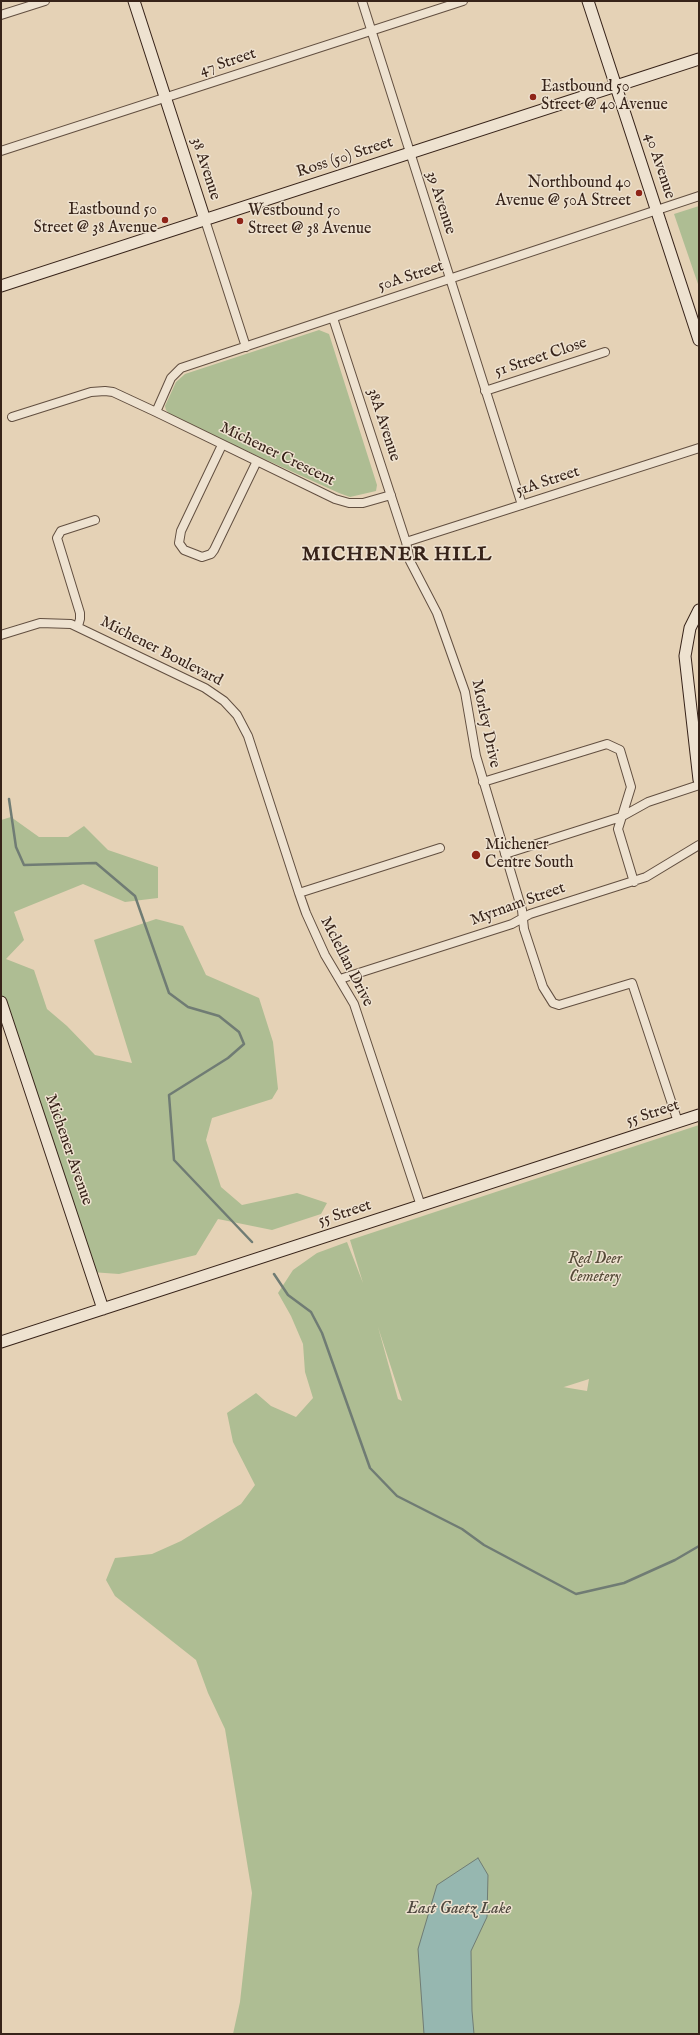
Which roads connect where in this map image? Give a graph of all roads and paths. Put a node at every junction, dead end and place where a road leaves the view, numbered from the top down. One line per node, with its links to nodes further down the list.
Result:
1 (45, 1): 6 (street)
2 (134, 1): 10 (street, 38 Avenue)
3 (362, 1): 7 (street, 39 Avenue)
4 (463, 1): 7 (street, 47 Street)
5 (588, 1): 9 (street, 40 Avenue)
6 (1, 15)
7 (372, 30): 10 (street, 47 Street); 12 (street, 39 Avenue)
8 (699, 58): 9 (street, Ross (50) Street)
9 (616, 85): 12 (street, Ross (50) Street); 14 (street, 40 Avenue)
10 (165, 98): 11 (street, 47 Street); 15 (street, 38 Avenue)
11 (1, 151)
12 (411, 153): 15 (street, Ross (50) Street); 16 (street, 39 Avenue)
13 (699, 196): 14 (street, 50A Street)
14 (657, 211): 16 (street, 50A Street); 19 (street, 40 Avenue)
15 (205, 220): 17 (street, Ross (50) Street); 20 (street, 38 Avenue)
16 (450, 279): 18 (street, 50A Street); 22 (street, 39 Avenue)
17 (1, 286)
18 (333, 318): 20 (street, 50A Street); 28 (street, 38A Avenue)
19 (698, 336)
20 (246, 347): 23 (street, 50A Street)
21 (605, 352): 22 (street, 51 Street Close)
22 (485, 391): 29 (street, 39 Avenue)
23 (156, 412): 24 (street, Michener Crescent); 25 (street, Michener Crescent)
24 (12, 417)
25 (222, 445): 27 (street, Michener Crescent); 27 (street)
26 (699, 448): 29 (street, 51A Street)
27 (258, 461): 28 (street, Michener Crescent)
28 (391, 494): 31 (street, 38A Avenue)
29 (522, 505): 31 (street, 51A Street)
30 (95, 520): 33 (street)
31 (406, 542): 36 (street, Morley Drive)
32 (699, 610): 35 (street)
33 (78, 626): 34 (street, Michener Boulevard); 43 (street, Michener Boulevard)
34 (1, 635)
35 (699, 780)
36 (483, 782): 38 (street); 41 (street, Morley Drive)
37 (699, 785): 38 (street)
38 (621, 817): 41 (street); 42 (street)
39 (699, 845): 42 (street, Myrnam Street)
40 (440, 848): 43 (street)
41 (505, 854): 44 (street, Morley Drive)
42 (634, 882): 44 (street, Myrnam Street)
43 (299, 892): 45 (street, Mclellan Drive)
44 (523, 918): 45 (street, Myrnam Street); 48 (street, Morley Drive)
45 (340, 979): 49 (street, Mclellan Drive)
46 (1, 1002): 50 (street, Michener Avenue)
47 (699, 1116): 48 (street, 55 Street)
48 (678, 1122): 49 (street, 55 Street)
49 (421, 1206): 50 (street, 55 Street)
50 (103, 1309): 51 (street, 55 Street)
51 (1, 1342)

